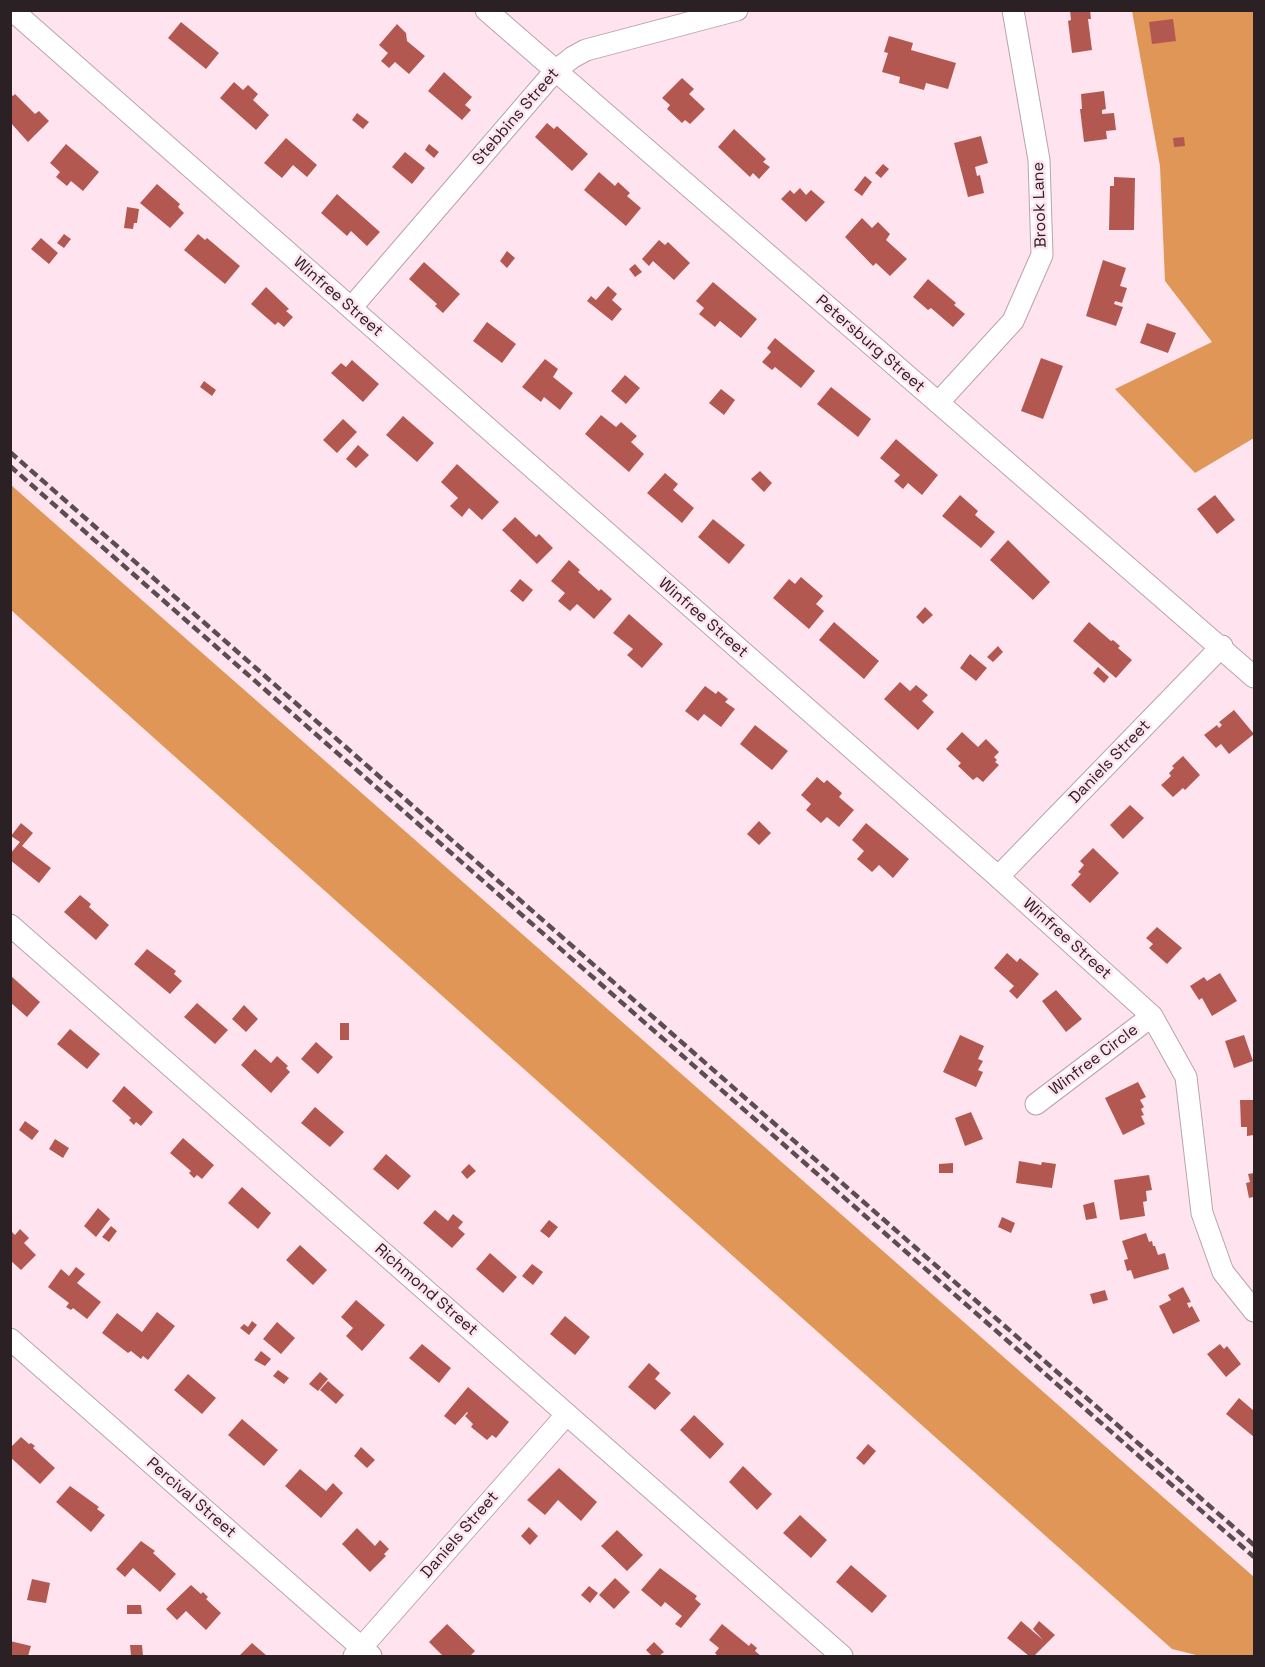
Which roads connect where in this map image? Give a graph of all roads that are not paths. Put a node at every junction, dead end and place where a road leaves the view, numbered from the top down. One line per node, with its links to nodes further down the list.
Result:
1 (12, 10): 6 (street, Winfree Street)
2 (486, 10): 5 (street, Petersburg Street)
3 (737, 10): 5 (street, Stebbins Street)
4 (1013, 10): 7 (street, Brook Lane)
5 (555, 71): 6 (street, Stebbins Street); 7 (street, Petersburg Street)
6 (351, 308): 10 (street, Winfree Street)
7 (938, 403): 8 (street, Petersburg Street)
8 (1221, 646): 9 (street, Petersburg Street); 10 (street, Daniels Street)
9 (1254, 677)
10 (998, 877): 12 (street, Winfree Street)
11 (10, 925): 16 (street, Richmond Street)
12 (1152, 1016): 13 (street, Winfree Circle); 14 (street, Winfree Street)
13 (1036, 1104)
14 (1254, 1311)
15 (10, 1339): 17 (street, Percival Street)
16 (567, 1414): 17 (street, Daniels Street); 18 (street, Richmond Street)
17 (362, 1654)
18 (842, 1656)

